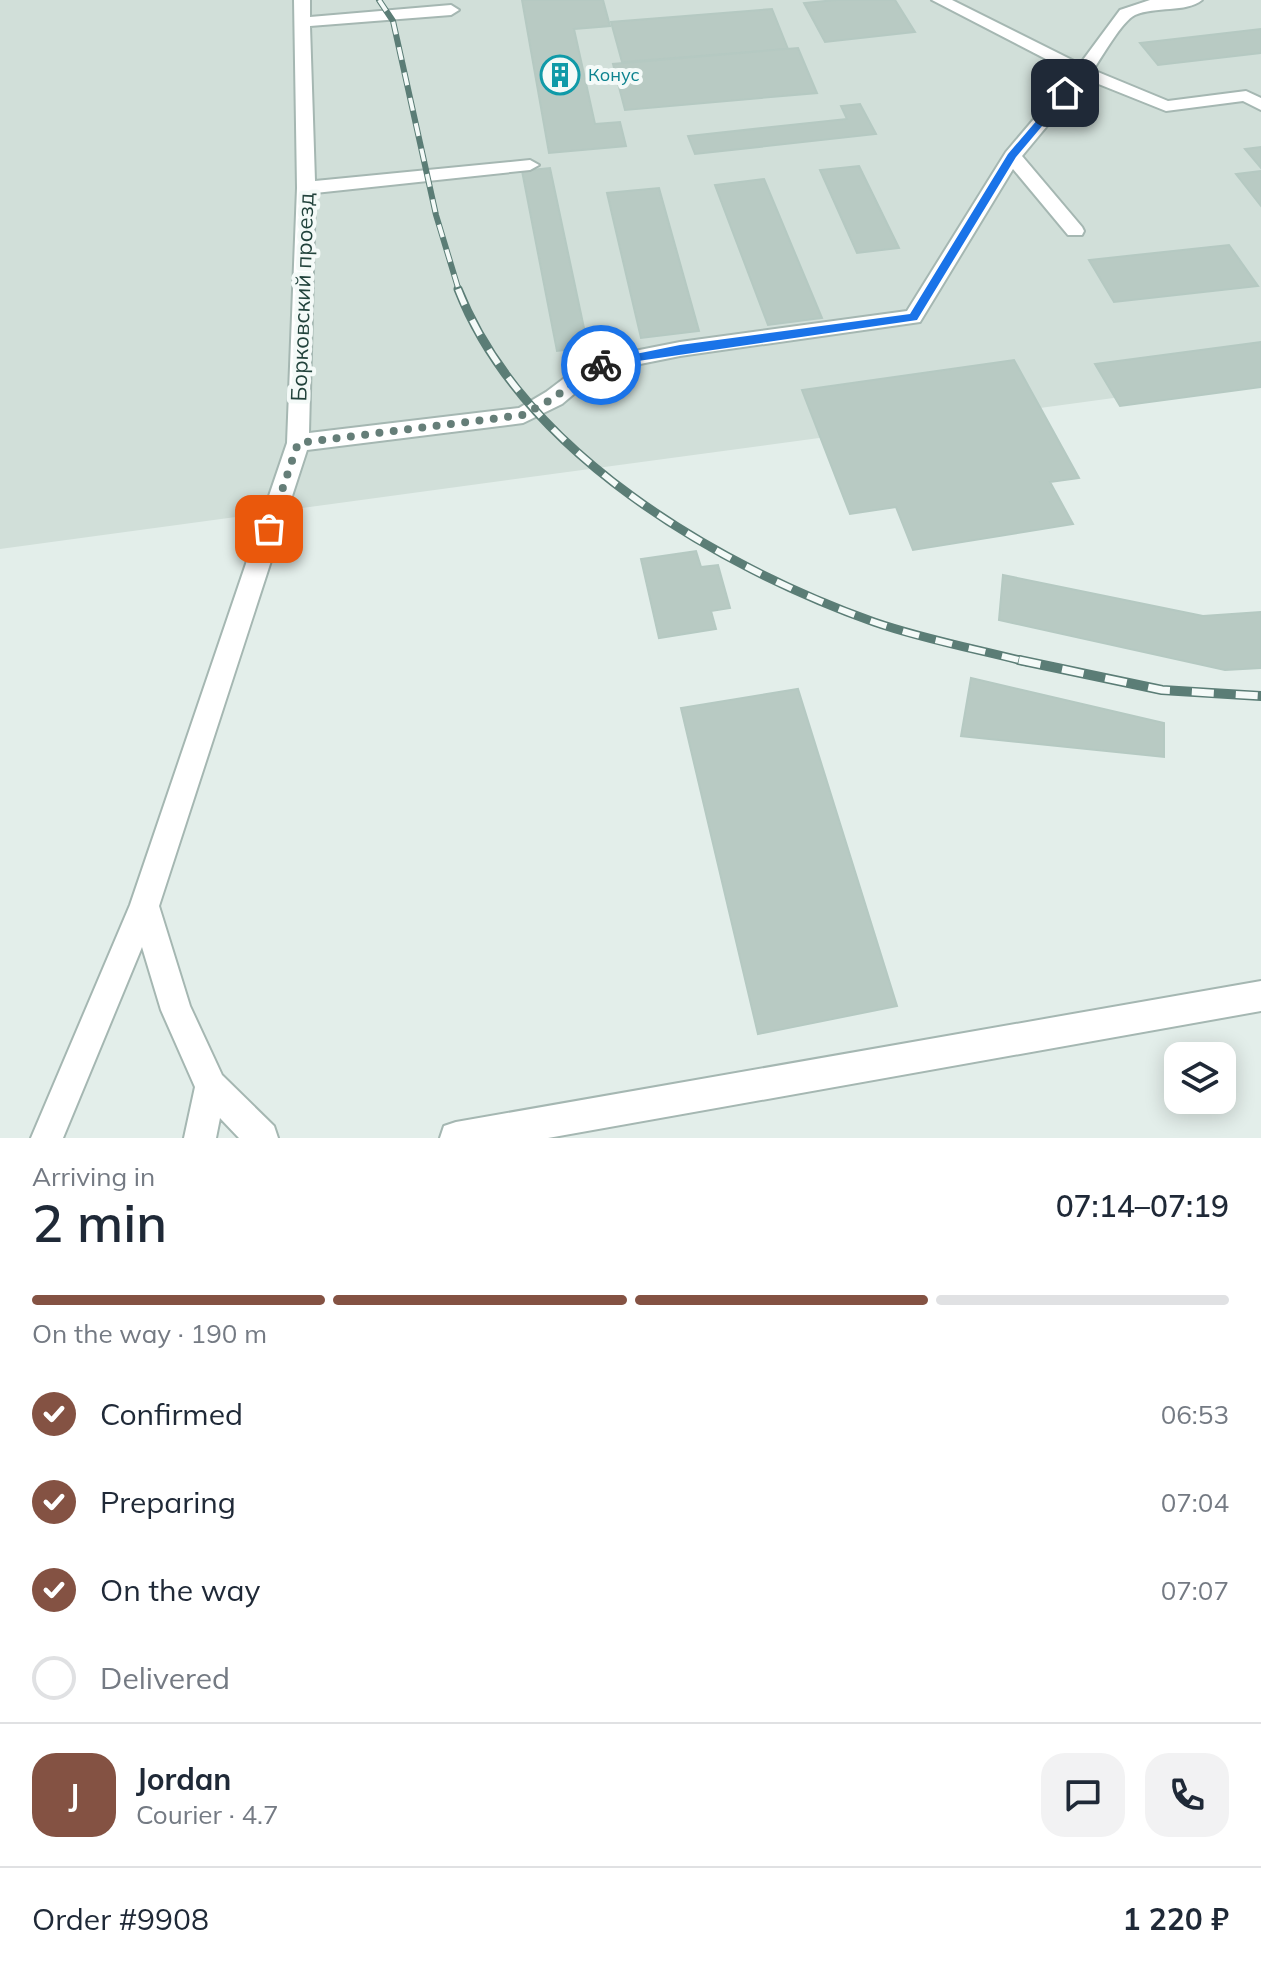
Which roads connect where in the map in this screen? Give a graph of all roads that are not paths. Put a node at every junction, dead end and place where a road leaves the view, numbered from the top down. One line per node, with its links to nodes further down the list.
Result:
1 (940, 0): 5 (street)
2 (1194, 0): 5 (street)
3 (451, 10): 4 (street)
4 (302, 11): 9 (street, Борковский проезд)
5 (1083, 72): 6 (street); 7 (street)
6 (1261, 105)
7 (1012, 156): 10 (street); 11 (street)
8 (530, 165): 9 (street)
9 (306, 188): 11 (street, Борковский проезд)
10 (1075, 231)
11 (298, 443): 12 (street, Борковский проезд)
12 (144, 906): 14 (street); 15 (street, Борковский проезд)
13 (1261, 996): 18 (street)
14 (211, 1086): 16 (street); 17 (street)
15 (47, 1138)
16 (200, 1138)
17 (262, 1138)
18 (456, 1138)

